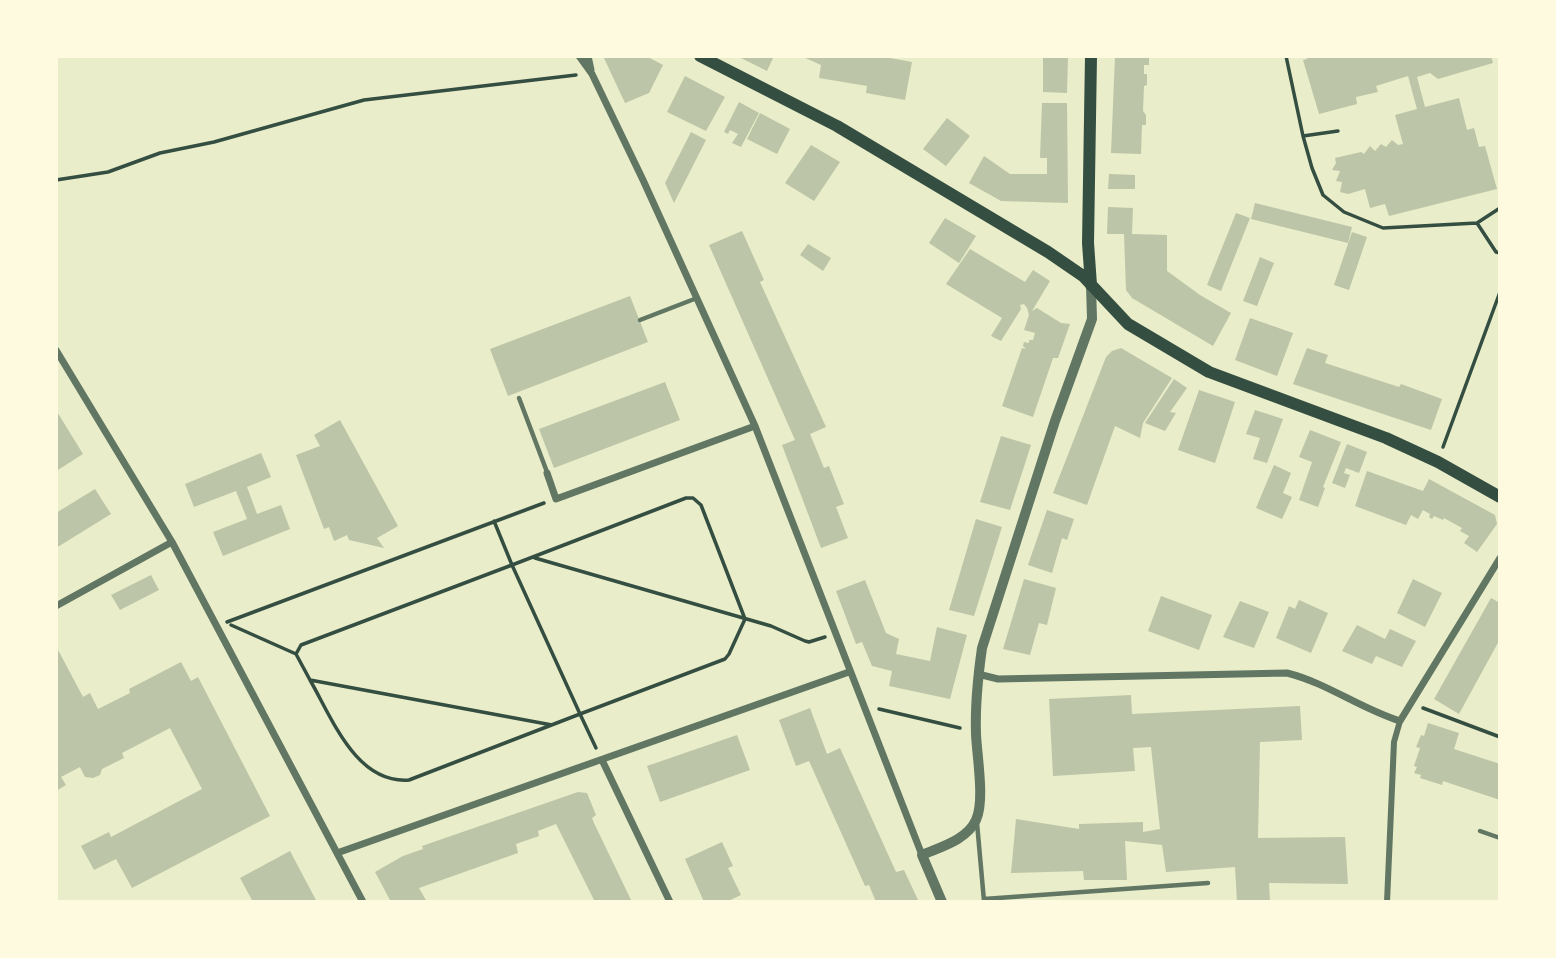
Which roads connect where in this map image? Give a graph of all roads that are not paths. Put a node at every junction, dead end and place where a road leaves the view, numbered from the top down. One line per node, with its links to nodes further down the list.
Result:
1 (579, 56): 5 (street)
2 (588, 56): 5 (street)
3 (700, 56): 6 (main road)
4 (1091, 56): 6 (main road)
5 (592, 74): 7 (street)
6 (1091, 285): 13 (main road); 18 (street)
7 (698, 298): 8 (lane); 11 (street)
8 (640, 320)
9 (56, 350): 14 (street)
10 (519, 398): 12 (lane)
11 (755, 426): 12 (street); 17 (street)
12 (547, 473)
13 (1500, 496)
14 (172, 542): 16 (street); 24 (street)
15 (1500, 558): 19 (street)
16 (56, 606)
17 (849, 672): 20 (street); 25 (street)
18 (978, 674): 19 (street); 21 (street)
19 (1400, 721): 31 (street)
20 (602, 760): 24 (street); 29 (street)
21 (977, 820): 25 (street); 27 (lane)
22 (1480, 831): 23 (lane)
23 (1500, 838)
24 (337, 852): 28 (street)
25 (922, 855): 30 (street)
26 (1208, 883): 27 (lane)
27 (984, 901)
28 (363, 902)
29 (670, 902)
30 (942, 902)
31 (1387, 902)

